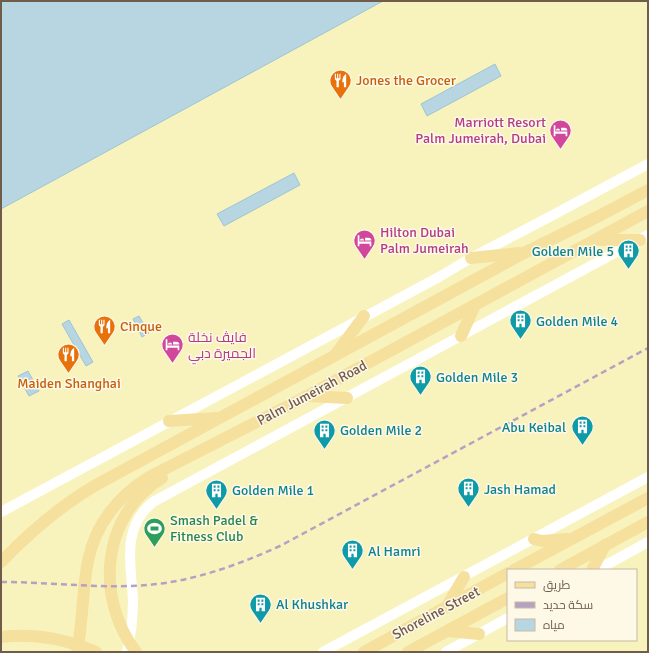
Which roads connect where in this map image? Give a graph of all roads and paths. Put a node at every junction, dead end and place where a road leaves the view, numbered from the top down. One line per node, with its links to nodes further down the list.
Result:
1 (648, 164): 7 (street)
2 (648, 190): 6 (main road, Palm Jumeirah Road)
3 (648, 211): 5 (main road, Palm Jumeirah Road)
4 (644, 237): 5 (main road); 10 (street)
5 (594, 240): 8 (main road, Palm Jumeirah Road)
6 (524, 253): 7 (main road); 11 (main road, Palm Jumeirah Road)
7 (471, 258): 9 (street)
8 (475, 305): 10 (main road); 12 (main road, Palm Jumeirah Road)
9 (364, 316): 11 (main road); 15 (street)
10 (461, 336): 13 (street)
11 (334, 357): 14 (main road, Palm Jumeirah Road)
12 (307, 396): 13 (main road); 16 (main road, Palm Jumeirah Road)
13 (347, 398): 40 (street)
14 (222, 417): 15 (main road); 25 (main road, Palm Jumeirah Road)
15 (169, 421): 19 (street)
16 (205, 449): 38 (main road, Palm Jumeirah Road); 41 (main road)
17 (648, 478): 21 (street)
18 (648, 498): 22 (main road)
19 (1, 512)
20 (648, 522): 24 (main road)
21 (534, 539): 22 (main road); 31 (street)
22 (570, 539): 26 (main road)
23 (648, 542): 29 (street)
24 (604, 545): 27 (main road); 28 (main road)
25 (1, 562)
26 (516, 569)
27 (562, 569)
28 (592, 569)
29 (599, 569)
30 (507, 574): 33 (main road, Shoreline Street)
31 (464, 577): 33 (main road); 42 (street)
32 (507, 599): 35 (main road, Shoreline Street)
33 (446, 607): 43 (main road, Shoreline Street)
34 (507, 619): 36 (street)
35 (448, 631): 36 (main road); 44 (main road, Shoreline Street)
36 (478, 634): 45 (street)
37 (1, 637): 39 (main road)
38 (77, 652)
39 (96, 652)
40 (127, 652)
41 (136, 652)
42 (323, 652)
43 (364, 652)
44 (408, 652)
45 (446, 652)

